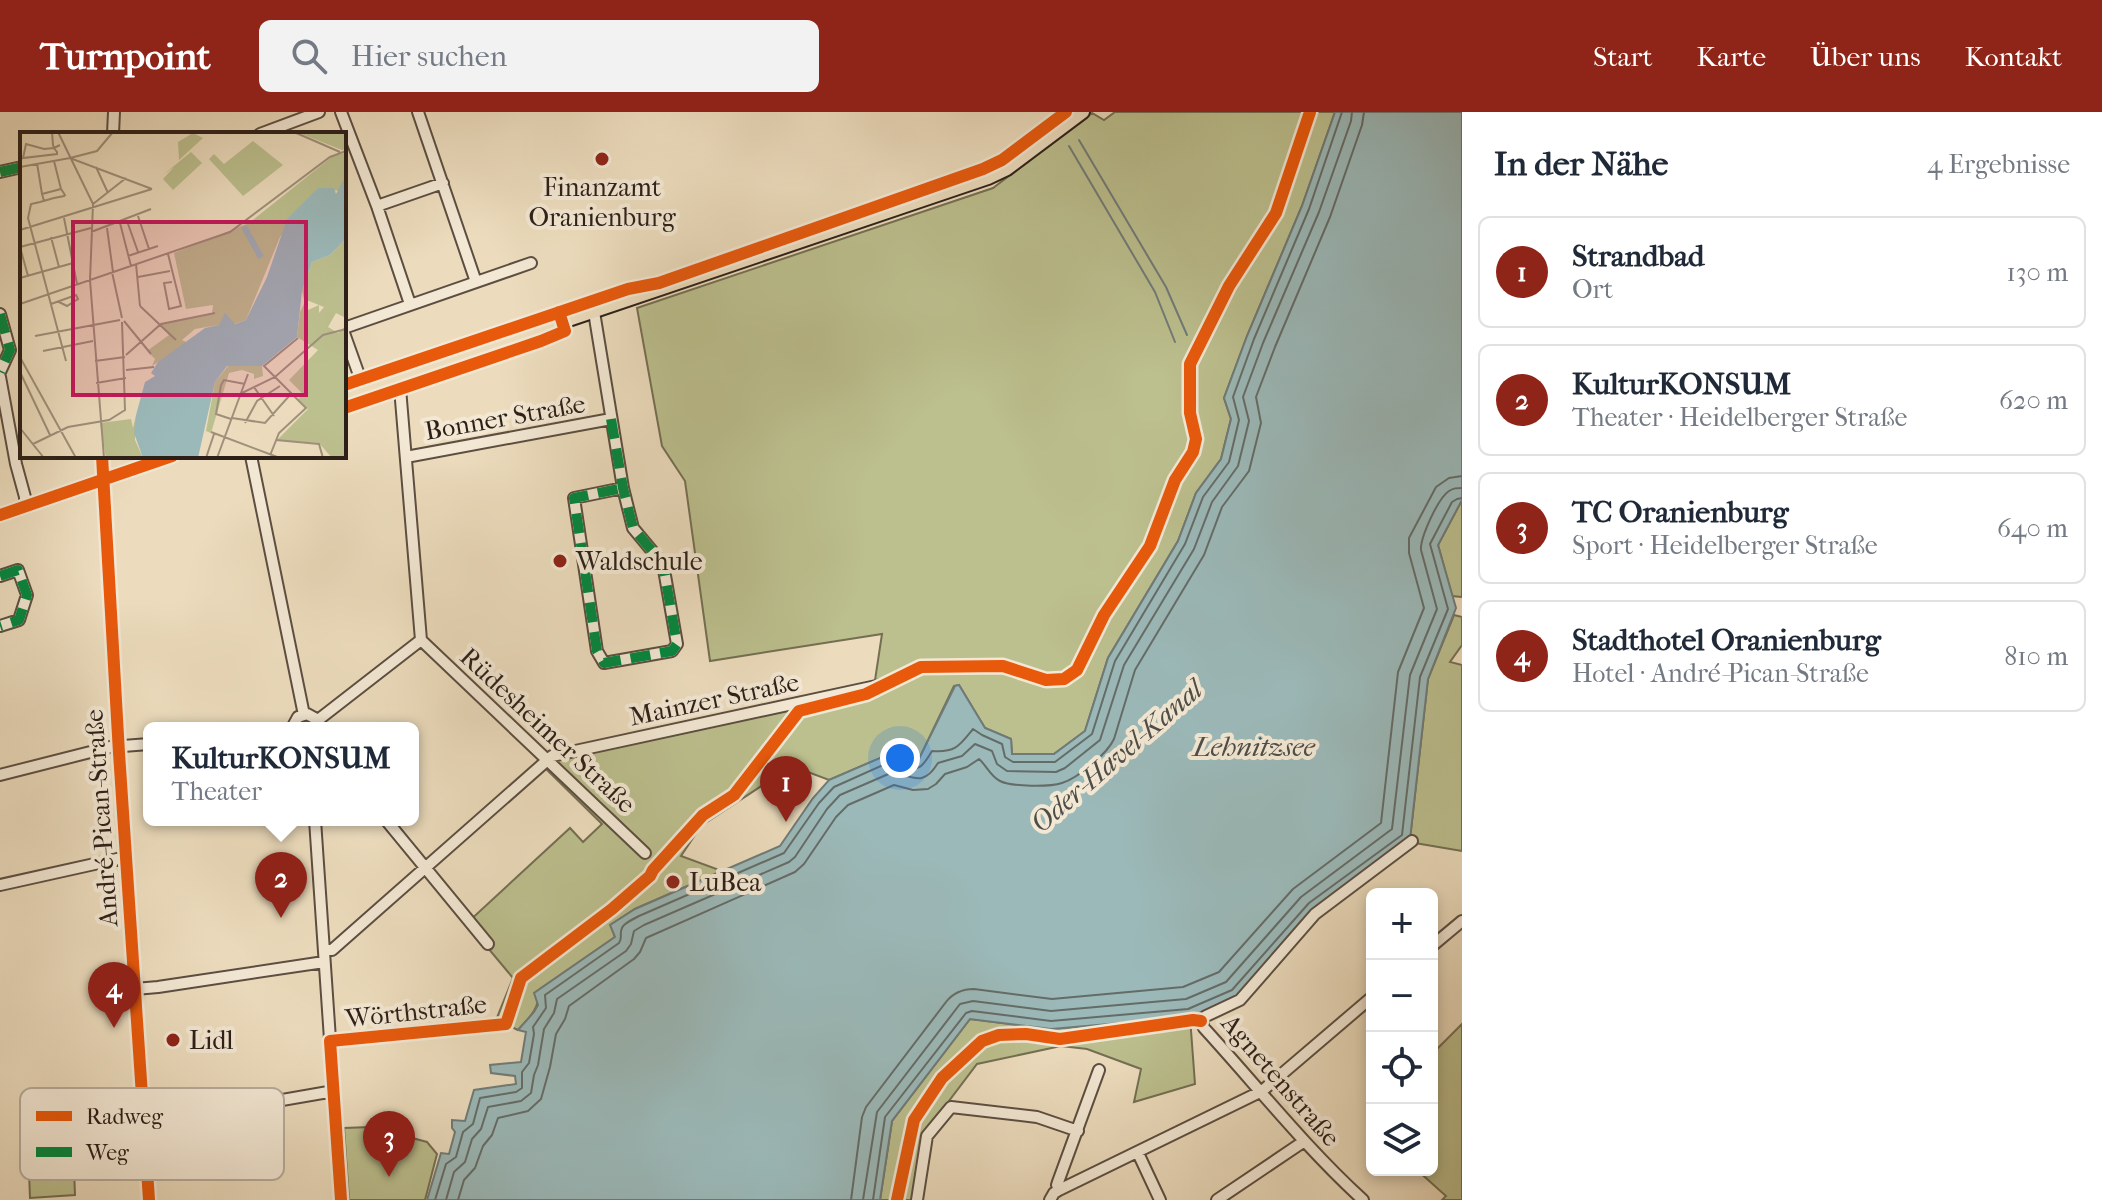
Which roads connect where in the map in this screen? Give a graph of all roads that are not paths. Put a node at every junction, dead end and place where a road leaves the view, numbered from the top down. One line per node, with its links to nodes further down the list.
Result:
1 (114, 112): 7 (street)
2 (319, 112): 6 (street)
3 (341, 112): 13 (street)
4 (418, 112): 12 (street)
5 (1083, 112): 17 (main road)
6 (293, 122): 8 (street); 9 (street)
7 (113, 132)
8 (266, 132)
9 (296, 132)
10 (20, 167): 11 (street)
11 (0, 172)
12 (443, 183): 13 (street); 15 (street)
13 (377, 206): 16 (street)
14 (531, 263): 15 (street)
15 (476, 282): 16 (street)
16 (410, 304): 19 (street)
17 (594, 312): 22 (main road); 25 (street)
18 (0, 314): 21 (street)
19 (346, 330)
20 (346, 337): 23 (street)
21 (0, 374): 32 (street)
22 (397, 377): 23 (main road); 26 (street)
23 (364, 389): 24 (main road)
24 (346, 395)
25 (611, 419): 26 (street, Bonner Straße); 31 (street)
26 (406, 457): 36 (street)
27 (102, 458): 30 (street, André-Pican-Straße)
28 (166, 458): 30 (main road)
29 (251, 458): 38 (street)
30 (103, 480): 32 (main road); 43 (street, André-Pican-Straße)
31 (623, 488): 31 (street)
32 (25, 506): 33 (main road)
33 (0, 515)
34 (0, 576): 35 (street)
35 (0, 626)
36 (421, 640): 41 (street); 44 (street, Rüdesheimer Straße)
37 (890, 683): 44 (street, Mainzer Straße)
38 (304, 715): 39 (street); 40 (street)
39 (294, 722)
40 (318, 722)
41 (322, 722)
42 (143, 745): 43 (street)
43 (118, 747): 45 (street); 50 (street, André-Pican-Straße)
44 (547, 759): 49 (street, Rüdesheimer Straße); 51 (street)
45 (0, 775)
46 (315, 826): 56 (street)
47 (391, 826): 51 (street)
48 (1412, 841): 64 (street, Agnetenstraße)
49 (645, 853)
50 (126, 861): 52 (street); 57 (street, André-Pican-Straße)
51 (425, 867): 55 (street); 56 (street)
52 (0, 885)
53 (1462, 921): 54 (street)
54 (1438, 941)
55 (488, 944)
56 (324, 956): 57 (street); 60 (street)
57 (135, 989): 62 (street, André-Pican-Straße)
58 (1366, 1002): 64 (street)
59 (506, 1024): 60 (street, Wörthstraße)
60 (330, 1041): 63 (street)
61 (1099, 1070): 66 (street)
62 (142, 1088)
63 (334, 1091): 65 (street); 72 (street)
64 (1262, 1091): 67 (street, Agnetenstraße); 68 (street)
65 (284, 1100)
66 (1078, 1131): 70 (street); 73 (street)
67 (1303, 1142): 76 (street); 77 (street, Agnetenstraße)
68 (1138, 1153): 70 (street); 75 (street)
69 (148, 1180): 71 (street, André-Pican-Straße)
70 (1059, 1190): 74 (street)
71 (149, 1200)
72 (341, 1200)
73 (917, 1200)
74 (1050, 1200)
75 (1160, 1200)
76 (1217, 1200)
77 (1363, 1200)

